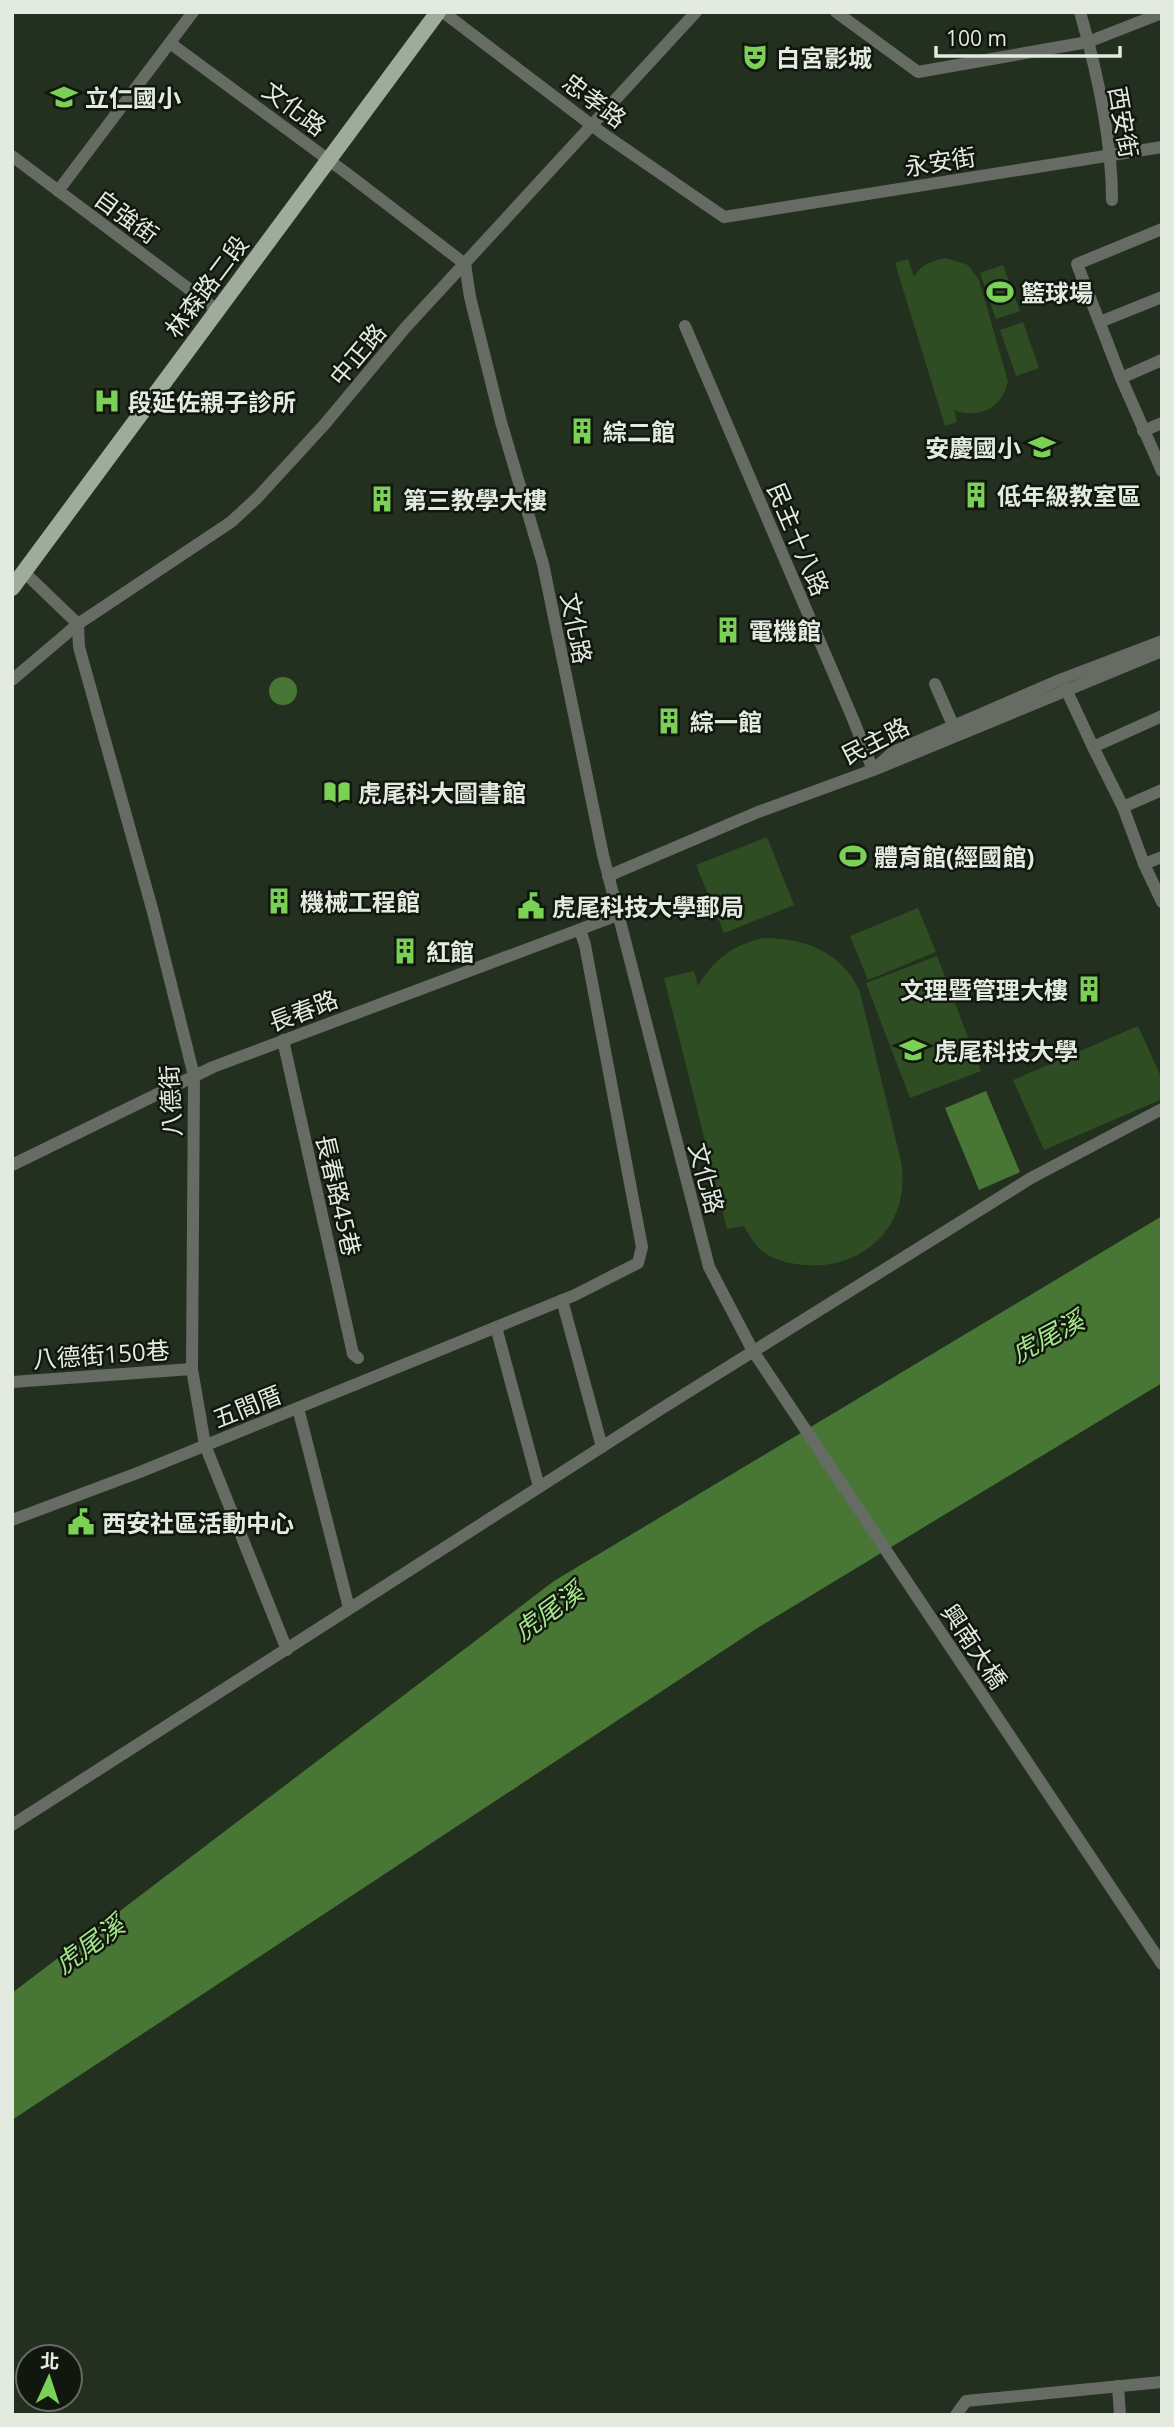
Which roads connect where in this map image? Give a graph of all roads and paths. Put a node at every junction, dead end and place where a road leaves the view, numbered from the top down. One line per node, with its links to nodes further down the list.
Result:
1 (193, 12): 8 (street)
2 (441, 12): 9 (street, 忠孝路); 13 (main road, 林森路二段)
3 (696, 12): 9 (street, 中正路)
4 (835, 12): 7 (street)
5 (1080, 12): 7 (street, 西安街)
6 (1162, 13): 7 (street)
7 (1088, 42): 12 (street, 西安街)
8 (170, 43): 13 (street, 文化路); 14 (street)
9 (591, 125): 16 (street, 忠孝路); 18 (street, 中正路)
10 (1162, 147): 12 (street, 永安街)
11 (12, 156): 14 (street, 自強街)
12 (1110, 156): 15 (street, 西安街); 16 (street, 永安街)
13 (329, 160): 18 (street, 文化路); 20 (main road, 林森路二段)
14 (58, 191): 20 (street, 自強街)
15 (1112, 200)
16 (724, 218)
17 (1162, 229): 21 (street)
18 (465, 264): 30 (street, 中正路); 44 (street, 文化路)
19 (1162, 297): 21 (street)
20 (217, 310): 28 (main road, 林森路二段)
21 (1100, 322): 24 (street)
22 (685, 326): 39 (street, 民主十八路)
23 (1162, 360): 24 (street)
24 (1121, 378): 26 (street)
25 (1162, 423): 26 (street)
26 (1143, 431): 27 (street)
27 (1162, 471)
28 (24, 572): 29 (main road, 林森路二段); 30 (street)
29 (12, 588)
30 (78, 624): 33 (street, 中正路); 49 (street, 八德街)
31 (1162, 641): 35 (street, 民主路)
32 (1162, 651): 35 (street)
33 (12, 680)
34 (935, 684): 37 (street)
35 (1064, 685): 37 (street, 民主路); 38 (street)
36 (1162, 716): 38 (street)
37 (956, 731): 39 (street, 民主路)
38 (1093, 747): 41 (street)
39 (873, 770): 44 (street, 民主路)
40 (1162, 790): 41 (street)
41 (1123, 807): 43 (street)
42 (1162, 857): 43 (street)
43 (1144, 864): 45 (street)
44 (608, 876): 46 (street, 文化路)
45 (1162, 902)
46 (618, 915): 47 (street, 長春路); 54 (street, 文化路)
47 (580, 930): 48 (street, 長春路); 52 (street)
48 (283, 1040): 49 (street, 長春路); 55 (street, 長春路45巷)
49 (194, 1076): 51 (street, 長春路); 56 (street, 八德街)
50 (1162, 1109): 54 (street)
51 (12, 1165)
52 (562, 1300): 53 (street); 60 (street)
53 (496, 1326): 58 (street, 五間厝); 61 (street)
54 (753, 1351): 60 (street); 66 (street, 興南大橋)
55 (358, 1358)
56 (192, 1369): 57 (street, 八德街150巷); 59 (street, 八德街)
57 (12, 1382)
58 (298, 1408): 59 (street, 五間厝); 63 (street)
59 (205, 1445): 62 (street, 五間厝); 64 (street, 八德街)
60 (602, 1447): 61 (street)
61 (539, 1487): 63 (street)
62 (12, 1520)
63 (349, 1608): 64 (street)
64 (287, 1650): 65 (street)
65 (12, 1825)
66 (1162, 1964)
67 (1162, 2382): 68 (street)
68 (1118, 2386): 69 (street); 70 (street)
69 (956, 2415)
70 (1120, 2415)

